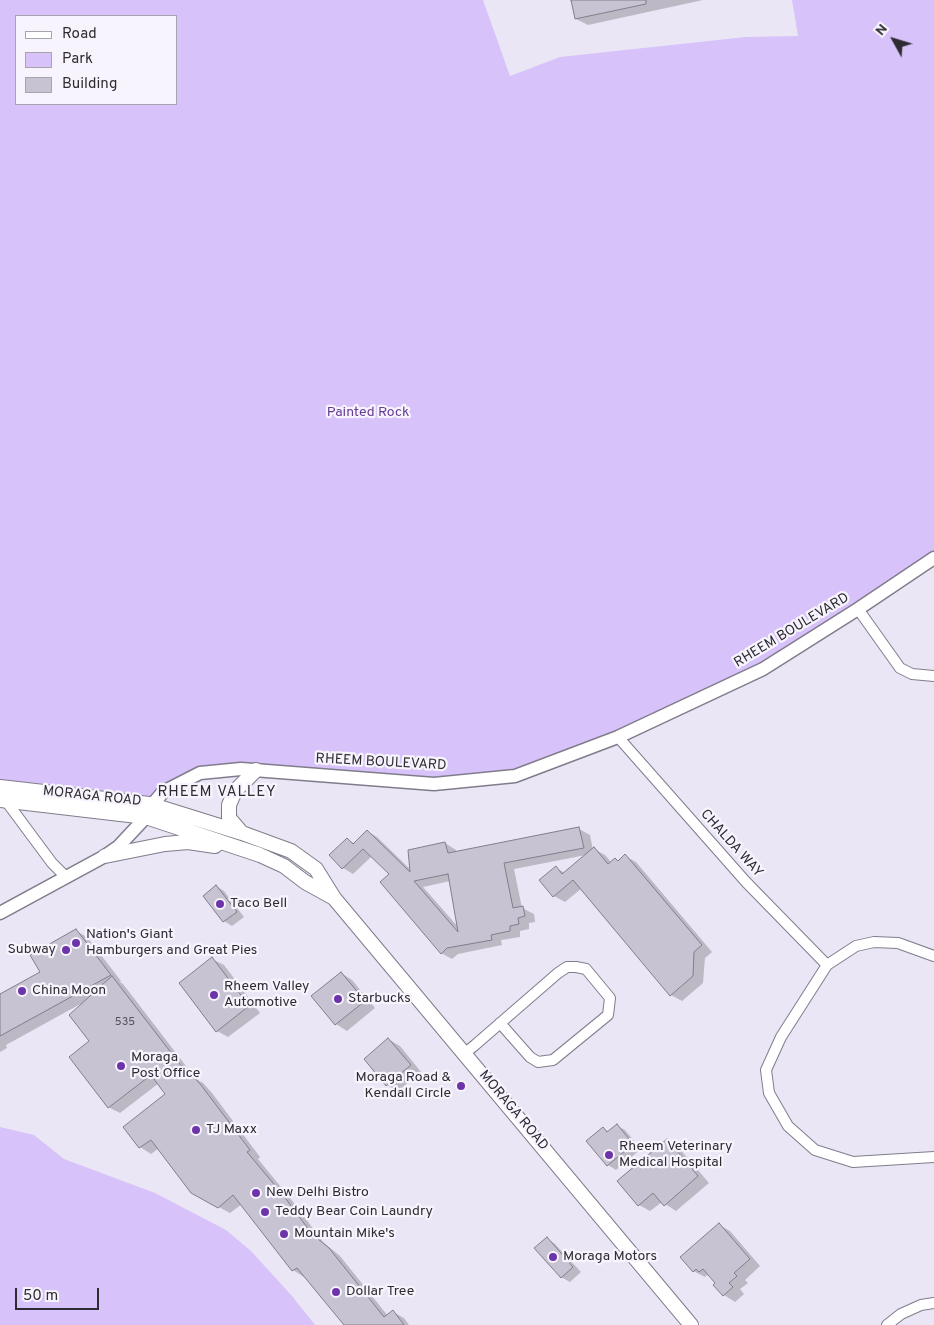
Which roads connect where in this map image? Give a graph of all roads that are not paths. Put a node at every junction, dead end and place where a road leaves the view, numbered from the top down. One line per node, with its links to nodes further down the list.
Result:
1 (934, 558): 2 (street, RHEEM BOULEVARD)
2 (858, 610): 3 (street); 4 (street, RHEEM BOULEVARD)
3 (934, 676)
4 (618, 737): 5 (street, RHEEM BOULEVARD); 16 (street, CHALDA WAY)
5 (256, 770): 8 (street, RHEEM BOULEVARD); 9 (main road)
6 (0, 787): 8 (main road, MORAGA ROAD)
7 (3, 801): 8 (main road, MORAGA ROAD); 12 (street)
8 (149, 811): 9 (main road, MORAGA ROAD); 10 (main road, MORAGA ROAD); 11 (street, RHEEM BOULEVARD)
9 (242, 833): 13 (main road, MORAGA ROAD)
10 (233, 846): 11 (main road); 13 (main road, MORAGA ROAD)
11 (105, 856): 12 (street, RHEEM BOULEVARD)
12 (66, 877): 14 (street, RHEEM BOULEVARD)
13 (334, 898): 18 (main road, MORAGA ROAD)
14 (0, 913)
15 (934, 956): 16 (street)
16 (827, 965): 19 (street)
17 (500, 1023): 17 (street); 18 (street)
18 (464, 1054): 21 (main road, MORAGA ROAD)
19 (934, 1157)
20 (934, 1303): 22 (street)
21 (692, 1325)
22 (887, 1325)

